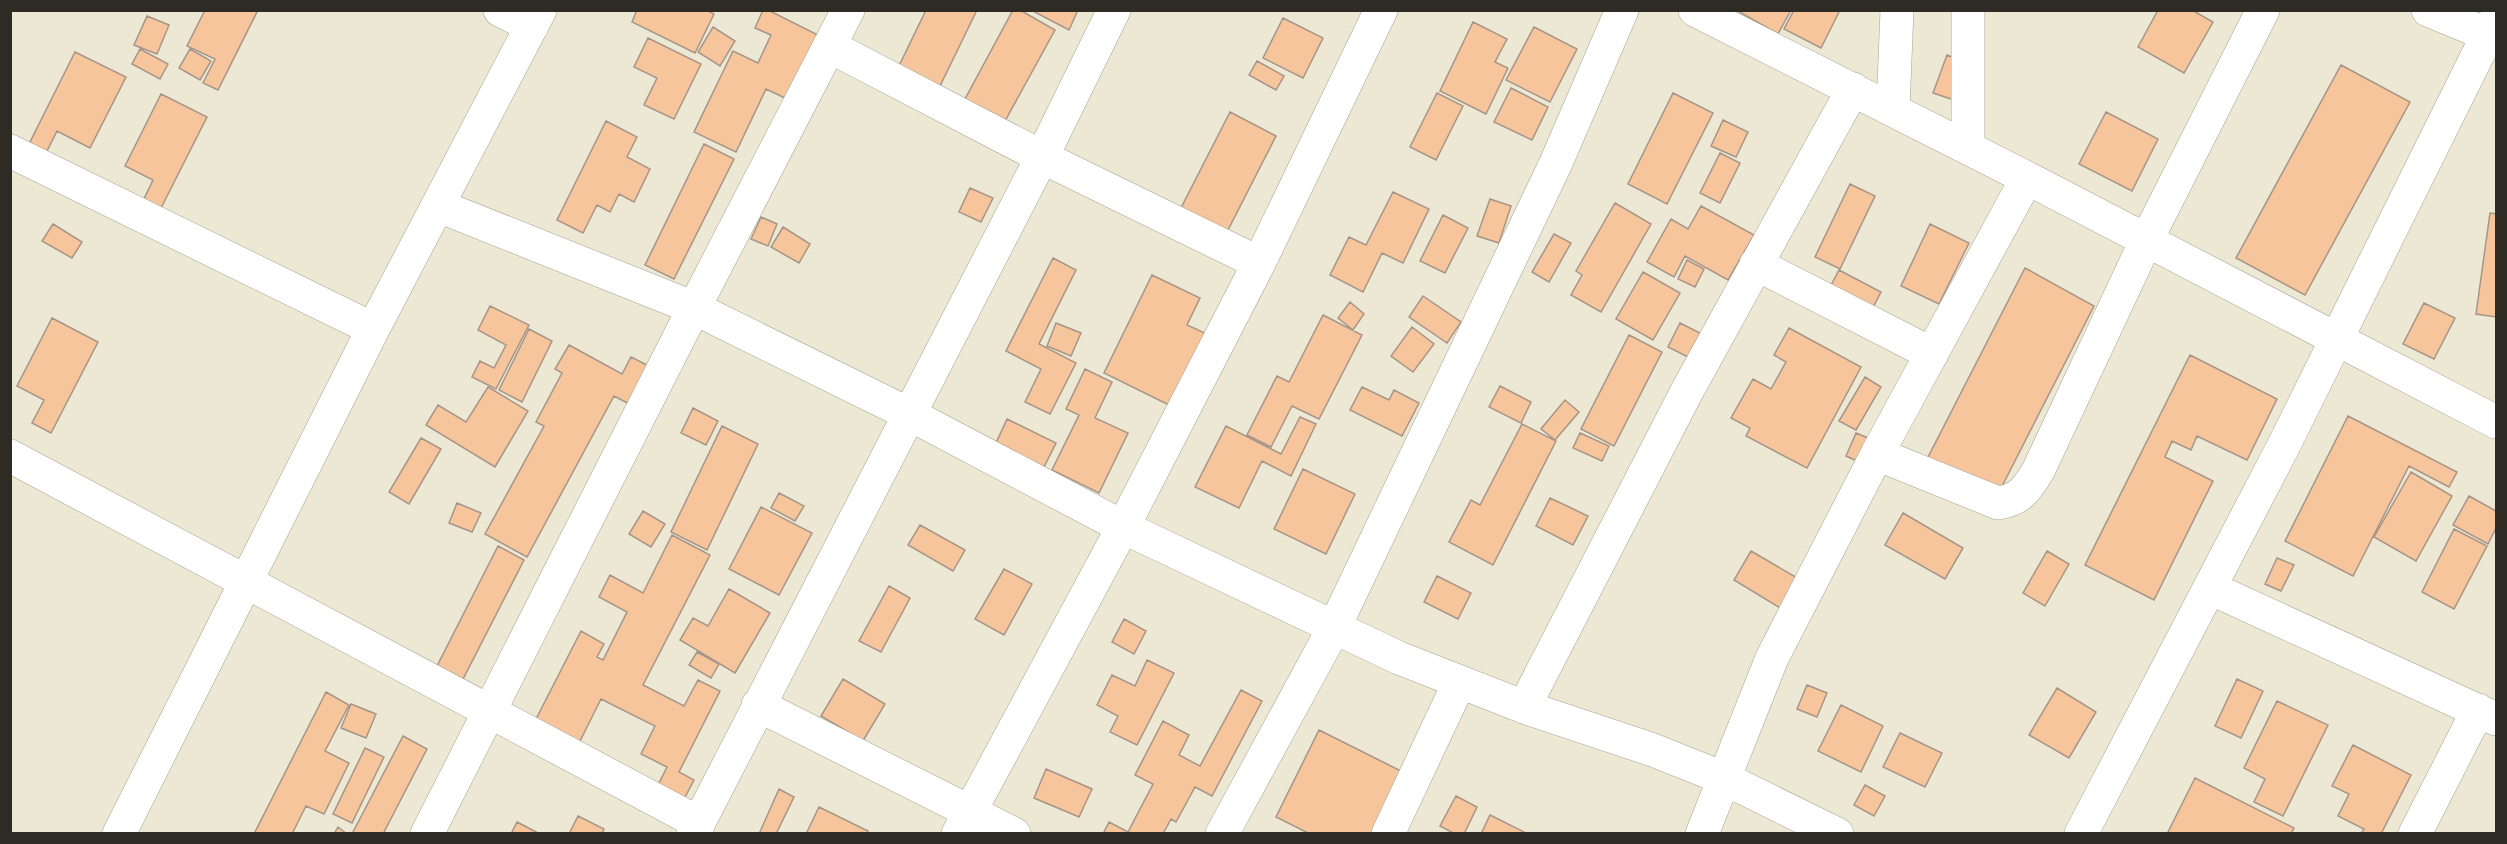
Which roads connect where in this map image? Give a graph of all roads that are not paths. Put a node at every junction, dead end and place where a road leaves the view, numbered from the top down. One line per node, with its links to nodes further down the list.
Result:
1 (500, 10): 11 (street)
2 (848, 10): 13 (street)
3 (1114, 10): 18 (street)
4 (1381, 10): 22 (street)
5 (1622, 10): 35 (street)
6 (1695, 10): 14 (street)
7 (1897, 10): 15 (street)
8 (1968, 10): 16 (street)
9 (2263, 10): 21 (street)
10 (2428, 10): 12 (street)
11 (536, 18): 20 (street)
12 (2494, 30): 26 (street)
13 (831, 47): 18 (street); 24 (street)
14 (1853, 89): 15 (street); 23 (street)
15 (1893, 110): 16 (street)
16 (1968, 148): 19 (street)
17 (10, 151): 25 (street)
18 (1042, 157): 22 (street); 28 (street)
19 (2027, 178): 21 (street); 27 (street)
20 (439, 206): 24 (street); 25 (street)
21 (2146, 241): 26 (street); 30 (street)
22 (1259, 263): 32 (street)
23 (1756, 264): 27 (street); 38 (street)
24 (694, 308): 28 (street); 39 (street)
25 (373, 329): 33 (street)
26 (2336, 338): 29 (street); 34 (street)
27 (1932, 354): 30 (street)
28 (909, 414): 32 (street); 37 (street)
29 (2496, 422)
30 (1878, 454): 41 (street)
31 (10, 456): 33 (street)
32 (1123, 527): 35 (street); 42 (street)
33 (246, 583): 39 (street); 44 (street)
34 (2210, 588): 40 (street); 51 (street)
35 (1334, 628): 36 (street); 47 (street)
36 (1459, 683): 38 (street); 48 (street)
37 (758, 705): 42 (street); 43 (street)
38 (1524, 707): 41 (street)
39 (488, 712): 43 (street); 45 (street)
40 (2487, 715): 52 (street)
41 (1723, 778): 49 (street); 50 (street)
42 (964, 822): 46 (street)
43 (696, 828)
44 (119, 834)
45 (427, 834)
46 (1014, 834)
47 (1222, 834)
48 (1388, 834)
49 (1702, 834)
50 (1838, 834)
51 (2081, 834)
52 (2415, 834)

